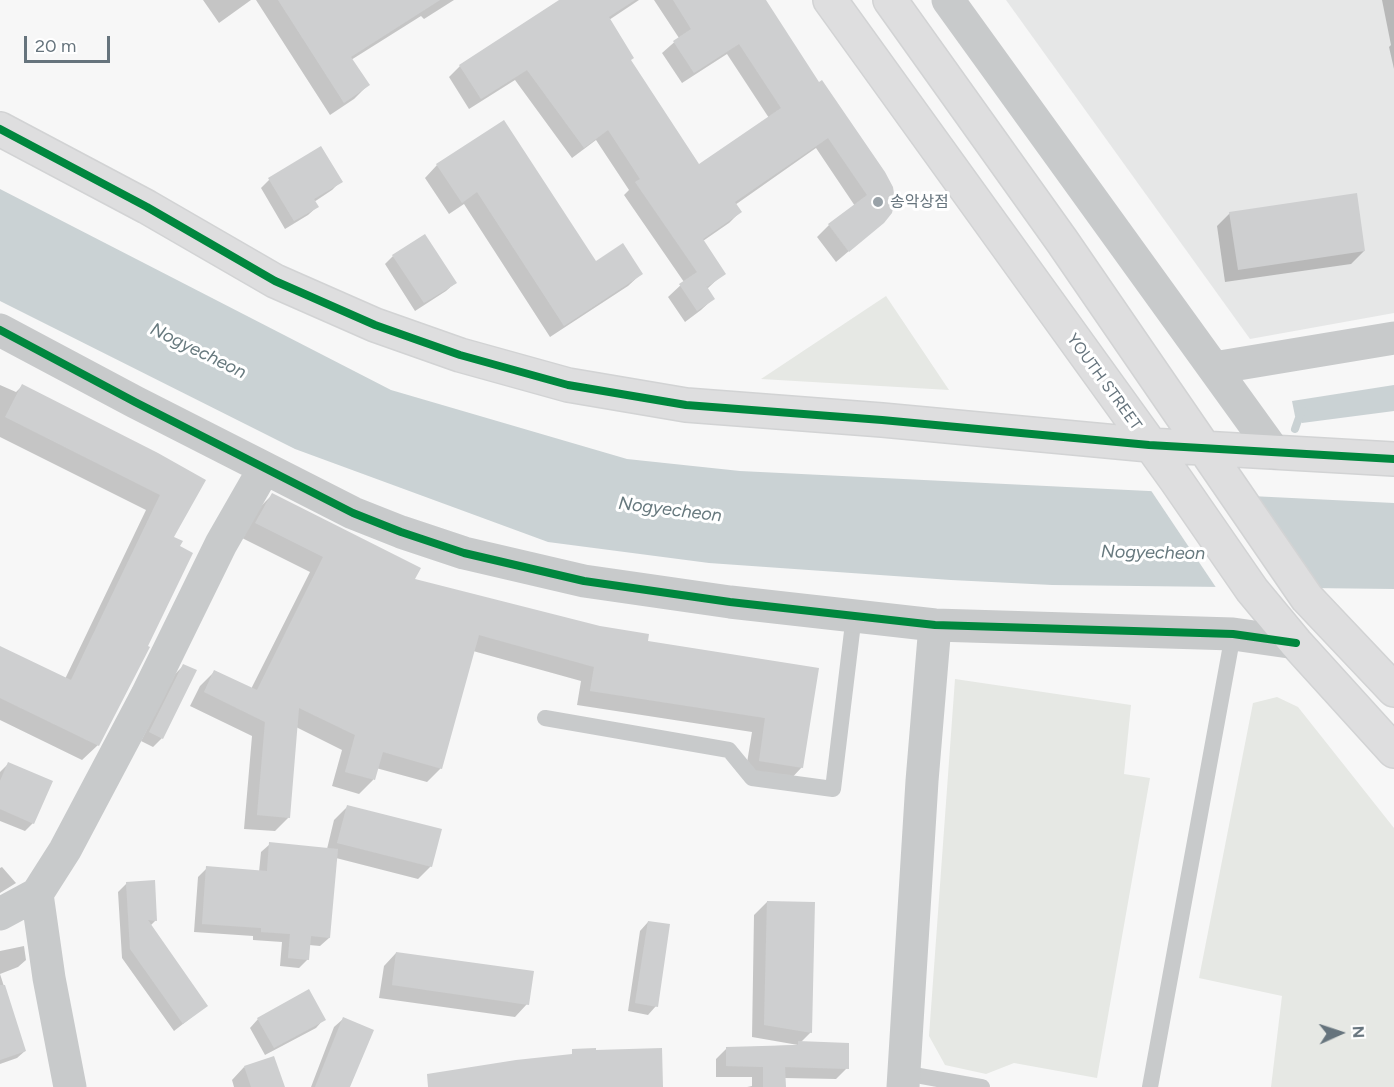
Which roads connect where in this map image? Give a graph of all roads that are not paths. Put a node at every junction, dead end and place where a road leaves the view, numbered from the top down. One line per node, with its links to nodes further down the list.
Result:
1 (831, 0): 8 (main road, YOUTH STREET)
2 (890, 0): 9 (main road)
3 (948, 0): 7 (street)
4 (0, 129): 8 (main road)
5 (0, 330): 12 (street)
6 (1394, 338): 7 (street)
7 (1214, 368): 10 (street)
8 (1149, 445): 9 (main road); 16 (main road, YOUTH STREET)
9 (1202, 447): 10 (main road); 17 (main road)
10 (1275, 453): 11 (main road)
11 (1394, 459)
12 (264, 469): 13 (street); 20 (street)
13 (854, 615): 14 (street); 18 (lane)
14 (936, 625): 15 (street); 22 (street)
15 (1233, 634): 16 (street); 25 (lane)
16 (1296, 643): 19 (main road, YOUTH STREET)
17 (1394, 690)
18 (545, 718)
19 (1394, 751)
20 (37, 894): 21 (street); 23 (street)
21 (0, 914)
22 (904, 1080): 24 (lane)
23 (70, 1087)
24 (982, 1087)
25 (1150, 1087)

